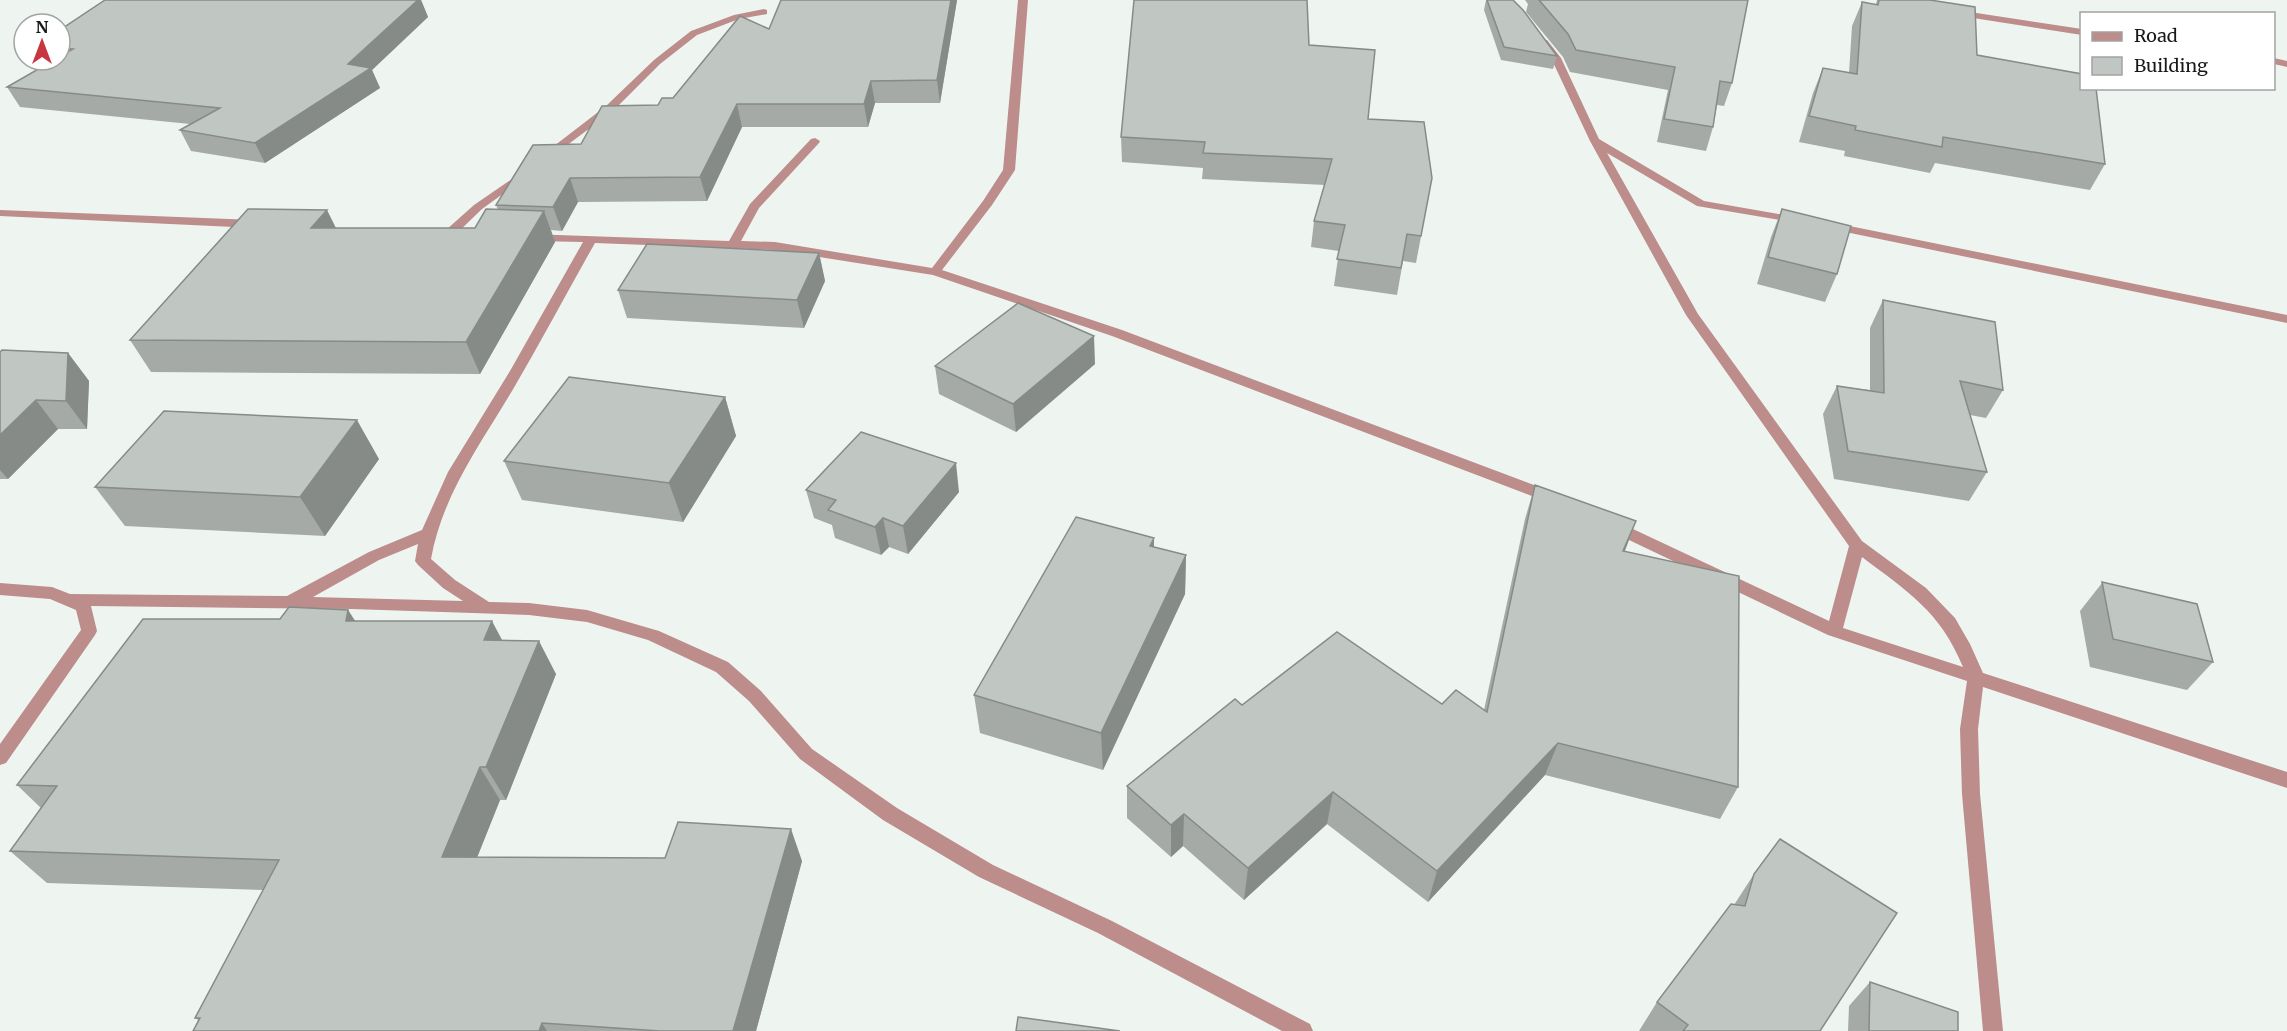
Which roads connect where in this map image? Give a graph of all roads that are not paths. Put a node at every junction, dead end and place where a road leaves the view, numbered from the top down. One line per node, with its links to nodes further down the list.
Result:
1 (1023, 0): 14 (street)
2 (1941, 11): 4 (street)
3 (764, 12): 10 (street)
4 (2080, 32)
5 (1538, 34): 7 (street)
6 (815, 141): 13 (street)
7 (1595, 141): 15 (street); 19 (street)
8 (0, 213): 9 (street)
9 (272, 225)
10 (469, 234)
11 (524, 236): 12 (street)
12 (591, 239): 13 (street); 18 (street)
13 (733, 244): 14 (street)
14 (935, 272): 16 (street)
15 (2287, 319)
16 (1558, 501)
17 (1601, 521): 24 (street)
18 (425, 535): 22 (street); 23 (street)
19 (1857, 546): 24 (street); 25 (street)
20 (0, 589): 21 (street)
21 (67, 600): 22 (street); 26 (street)
22 (289, 602): 23 (street)
23 (488, 609): 28 (street)
24 (1833, 631): 25 (street)
25 (1976, 677): 27 (street); 29 (street)
26 (0, 758)
27 (2287, 780)
28 (1303, 1031)
29 (1993, 1031)

